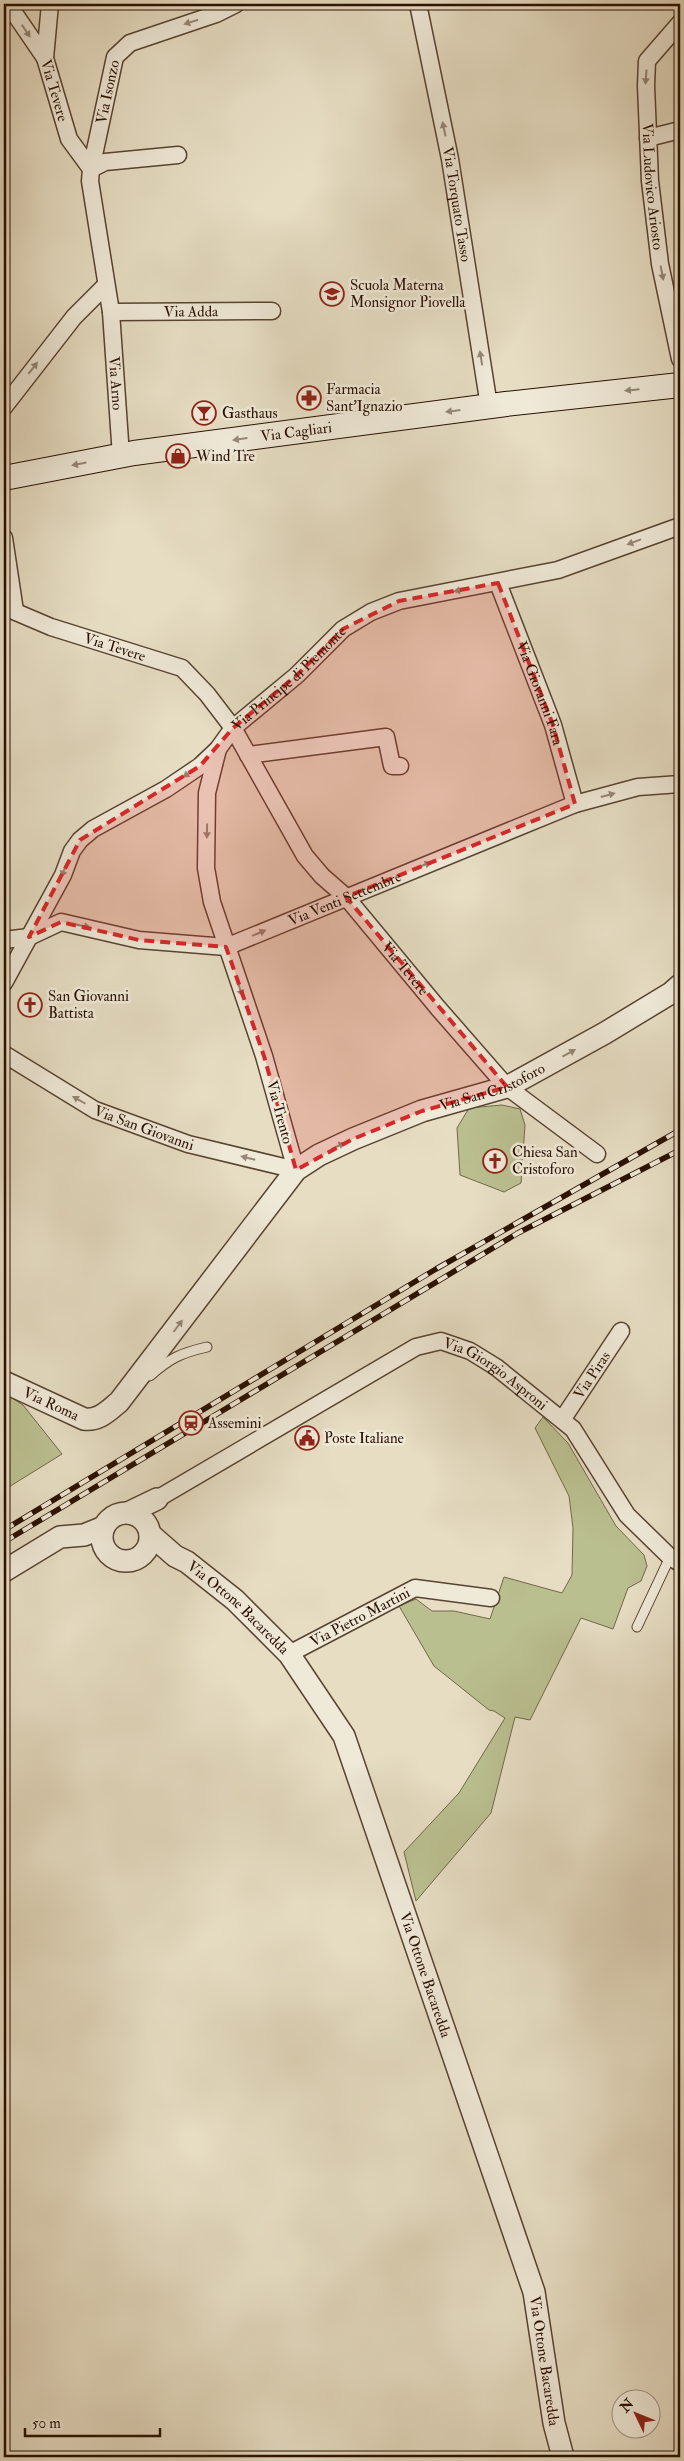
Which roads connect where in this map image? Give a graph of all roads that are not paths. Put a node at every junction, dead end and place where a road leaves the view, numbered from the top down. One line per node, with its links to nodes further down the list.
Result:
1 (8, 4): 6 (street, one-way to 6)
2 (50, 4): 6 (street, Via Tevere)
3 (236, 4): 10 (street, Via Isonzo, one-way to 10)
4 (418, 4): 16 (street, Via Torquato Tasso, one-way to 4)
5 (680, 23): 8 (street, Via Ludovico Ariosto, one-way to 8)
6 (44, 58): 10 (street, Via Tevere)
7 (680, 130): 8 (street)
8 (648, 138): 14 (street, Via Ludovico Ariosto, one-way to 14)
9 (178, 155): 10 (street)
10 (91, 169): 11 (street)
11 (106, 285): 13 (street); 17 (street, one-way to 11)
12 (272, 311): 13 (street, Via Adda)
13 (111, 312): 18 (street, Via Arno)
14 (680, 359)
15 (680, 385): 16 (main road, Via Cagliari, one-way to 16)
16 (489, 406): 18 (main road, Via Cagliari, one-way to 18)
17 (4, 407)
18 (120, 456): 19 (main road, Via Cagliari, one-way to 19)
19 (4, 478)
20 (680, 526): 22 (street, Via Principe di Piemonte, one-way to 22)
21 (4, 538): 23 (street, Via Tevere)
22 (498, 583): 24 (street, Via Principe di Piemonte, one-way to 24); 29 (street, Via Giovanni Fara)
23 (9, 609): 24 (street, Via Tevere)
24 (233, 728): 25 (street, Via Principe di Piemonte); 26 (street, Via Tevere)
25 (218, 749): 31 (street, Via Principe di Piemonte, one-way to 31); 33 (street, Via Trento, one-way to 33)
26 (248, 755): 27 (street); 30 (street, Via Tevere)
27 (400, 766)
28 (680, 784): 29 (street, Via Venti Settembre, one-way to 28)
29 (575, 804): 30 (street, Via Venti Settembre, one-way to 29)
30 (346, 897): 33 (street, Via Venti Settembre, one-way to 30); 37 (street, Via Tevere)
31 (29, 937): 32 (street, Via Venti Settembre); 33 (street, Via Venti Settembre, one-way to 33); 34 (street, Via Principe di Piemonte)
32 (4, 940)
33 (226, 947): 39 (street, Via Trento, one-way to 39)
34 (4, 983)
35 (680, 987): 37 (street, Via San Cristoforo, one-way to 35)
36 (4, 1054): 39 (street, Via San Giovanni, one-way to 36)
37 (507, 1087): 38 (street, Via Tevere); 39 (street, Via San Cristoforo, one-way to 37)
38 (597, 1154)
39 (296, 1170): 43 (street, one-way to 39)
40 (621, 1331): 44 (street, Via Piras)
41 (207, 1347): 43 (lane)
42 (4, 1382): 43 (street, Via Roma)
43 (119, 1402)
44 (562, 1420): 45 (street, Via Giorgio Asproni); 53 (street, Via Giorgio Asproni)
45 (156, 1499): 46 (street, Via Giorgio Asproni); 48 (street)
46 (130, 1512): 47 (street); 48 (street)
47 (104, 1527): 49 (street); 50 (street)
48 (150, 1531): 51 (street); 52 (street, Via Ottone Bacaredda)
49 (84, 1534): 50 (street); 54 (street)
50 (106, 1550): 51 (street)
51 (141, 1556): 52 (street, Via Ottone Bacaredda)
52 (174, 1556): 57 (street, Via Ottone Bacaredda)
53 (675, 1560): 56 (lane)
54 (4, 1571)
55 (491, 1598): 57 (street, Via Pietro Martini)
56 (637, 1627)
57 (289, 1654): 58 (street, Via Ottone Bacaredda)
58 (563, 2457)

